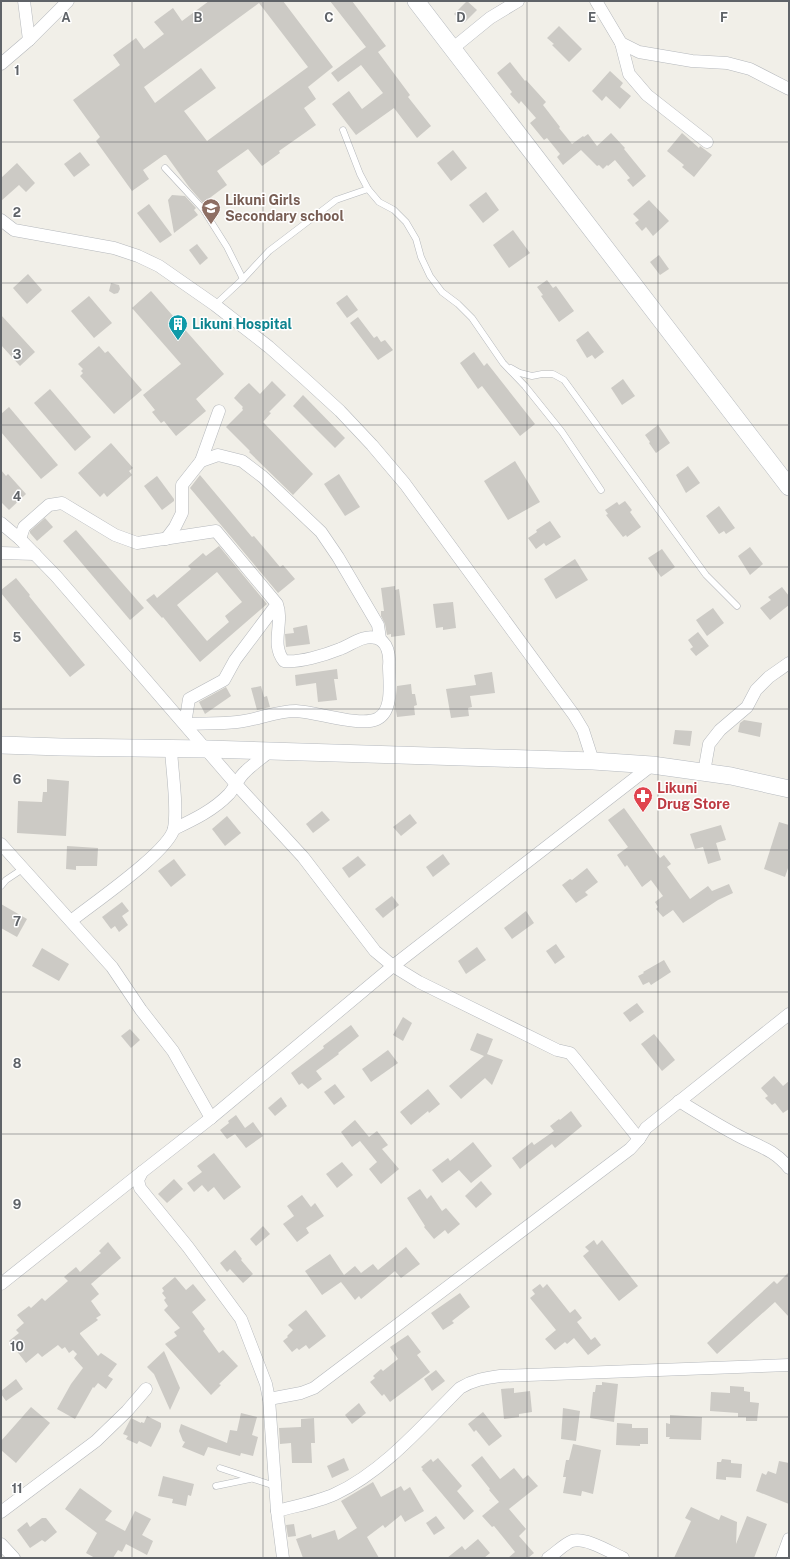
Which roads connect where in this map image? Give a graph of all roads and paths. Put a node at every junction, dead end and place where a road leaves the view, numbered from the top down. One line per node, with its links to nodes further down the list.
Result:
1 (24, 1): 6 (street)
2 (68, 1): 6 (street)
3 (416, 1): 8 (main road)
4 (518, 1): 8 (street)
5 (596, 1): 7 (street)
6 (29, 40): 9 (street)
7 (621, 43): 10 (street); 12 (street)
8 (452, 49): 21 (main road)
9 (1, 64)
10 (789, 89)
11 (343, 130): 14 (lane)
12 (707, 142)
13 (165, 168): 16 (lane)
14 (368, 189): 16 (lane); 18 (lane)
15 (1, 220): 17 (street)
16 (243, 279): 17 (lane)
17 (215, 305): 37 (street)
18 (503, 363): 22 (lane); 29 (lane)
19 (219, 410): 20 (street)
20 (201, 461): 25 (street); 30 (street)
21 (789, 487)
22 (601, 490)
23 (1, 523): 24 (street)
24 (20, 539): 25 (street); 27 (street)
25 (166, 539): 28 (street)
26 (1, 553): 27 (street)
27 (35, 554): 32 (street)
28 (277, 604): 30 (street); 32 (street)
29 (737, 606)
30 (380, 639): 32 (street)
31 (789, 663): 39 (street)
32 (185, 724): 35 (street)
33 (1, 745): 34 (main road)
34 (171, 749): 35 (main road); 42 (street)
35 (208, 749): 36 (main road); 40 (street)
36 (270, 751): 37 (main road); 40 (street)
37 (593, 761): 38 (main road)
38 (652, 765): 39 (main road); 48 (street)
39 (704, 772): 41 (main road)
40 (236, 782): 42 (street); 48 (street)
41 (789, 790)
42 (174, 829): 47 (street)
43 (1, 844): 44 (street)
44 (24, 868): 45 (lane); 47 (street)
45 (3, 878): 46 (lane)
46 (1, 886)
47 (71, 921): 51 (street)
48 (393, 966): 51 (street); 52 (street)
49 (789, 1014): 50 (street)
50 (679, 1101): 52 (street); 53 (street)
51 (212, 1118): 54 (street)
52 (639, 1139): 58 (street)
53 (787, 1161)
54 (142, 1172): 55 (street); 58 (street)
55 (1, 1284)
56 (789, 1365): 63 (street)
57 (146, 1388): 64 (street)
58 (269, 1399): 62 (street)
59 (220, 1468): 60 (lane)
60 (252, 1478): 61 (lane); 62 (lane)
61 (216, 1486)
62 (275, 1486): 63 (street)
63 (276, 1511): 68 (street)
64 (1, 1512)
65 (789, 1539): 71 (street)
66 (1, 1544): 67 (street)
67 (14, 1558)
68 (283, 1558)
69 (548, 1558): 70 (street)
70 (623, 1558)
71 (782, 1558)

